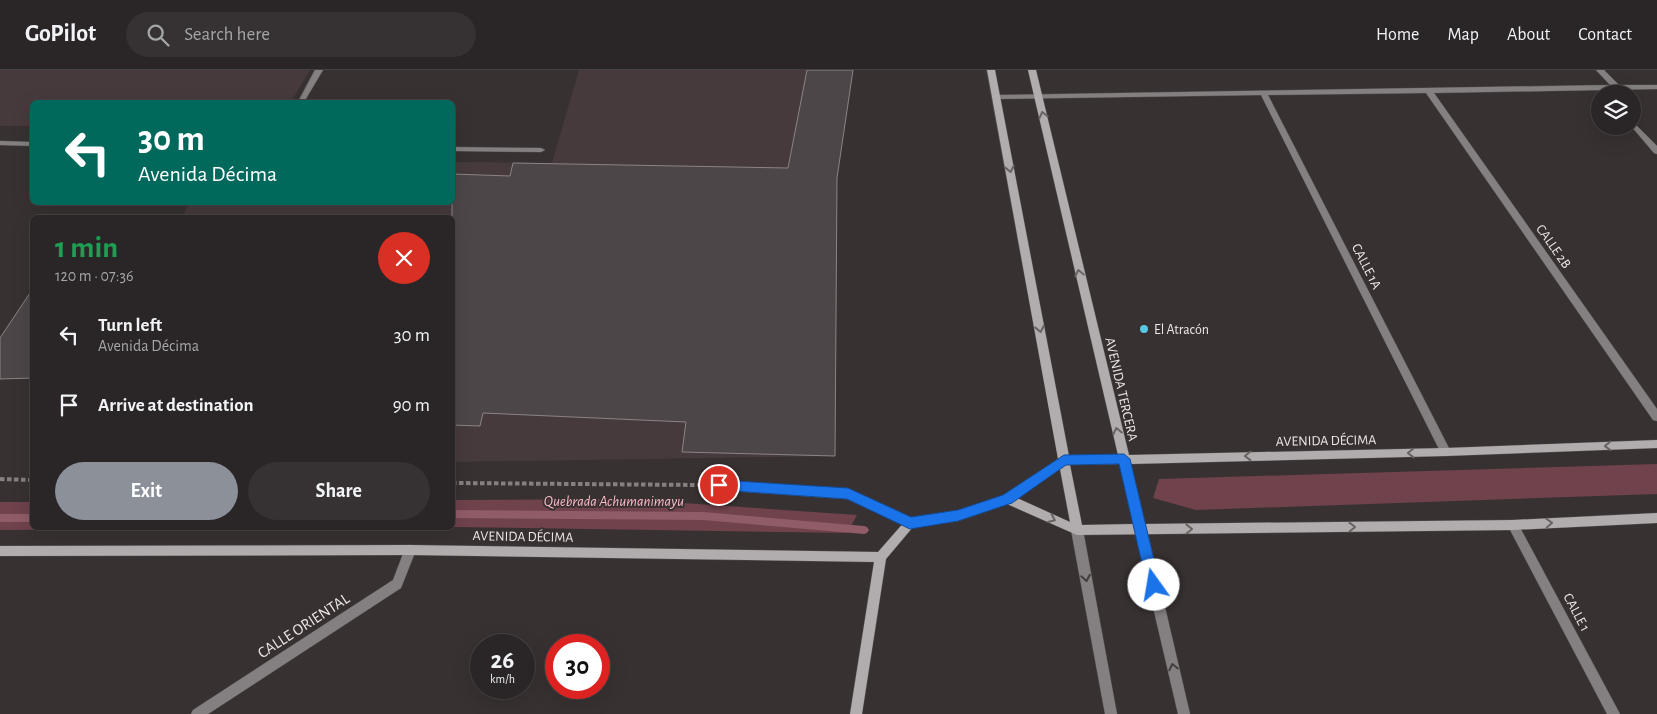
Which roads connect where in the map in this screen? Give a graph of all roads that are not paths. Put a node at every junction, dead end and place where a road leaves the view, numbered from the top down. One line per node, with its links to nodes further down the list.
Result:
1 (320, 70): 13 (street)
2 (990, 70): 11 (main road)
3 (1032, 70): 12 (main road, AVENIDA TERCERA)
4 (1600, 70): 5 (street)
5 (1614, 85)
6 (1591, 87): 9 (street)
7 (1641, 87): 8 (street)
8 (1657, 87)
9 (1428, 90): 10 (street); 20 (street, CALLE 2B)
10 (1263, 92): 12 (street); 22 (street, CALLE 1A)
11 (996, 97): 12 (street); 24 (main road, one-way to 24)
12 (1038, 97): 23 (main road, AVENIDA TERCERA, one-way to 12)
13 (302, 100)
14 (1641, 134): 19 (street)
15 (0, 143): 16 (street)
16 (30, 144)
17 (455, 149): 18 (street)
18 (541, 150)
19 (1657, 151)
20 (1657, 418)
21 (1657, 444): 22 (main road, AVENIDA DÉCIMA, one-way to 22)
22 (1446, 452): 23 (main road, AVENIDA DÉCIMA, one-way to 23)
23 (1124, 459): 24 (main road, AVENIDA DÉCIMA); 31 (main road, AVENIDA TERCERA)
24 (1064, 460): 26 (main road); 30 (main road)
25 (719, 485): 28 (street)
26 (1007, 499): 28 (main road); 30 (main road, one-way to 30)
27 (1657, 518): 29 (main road, one-way to 27)
28 (910, 523): 34 (main road)
29 (1513, 525): 31 (main road, one-way to 29); 39 (street, CALLE 1)
30 (1077, 530): 31 (main road); 37 (street, one-way to 37)
31 (1141, 530): 38 (street, AVENIDA TERCERA, one-way to 31)
32 (410, 550): 33 (main road, AVENIDA DÉCIMA); 34 (main road, AVENIDA DÉCIMA); 35 (street, CALLE ORIENTAL)
33 (0, 551)
34 (881, 557): 36 (main road)
35 (197, 714)
36 (856, 714)
37 (1111, 714)
38 (1184, 714)
39 (1614, 714)

